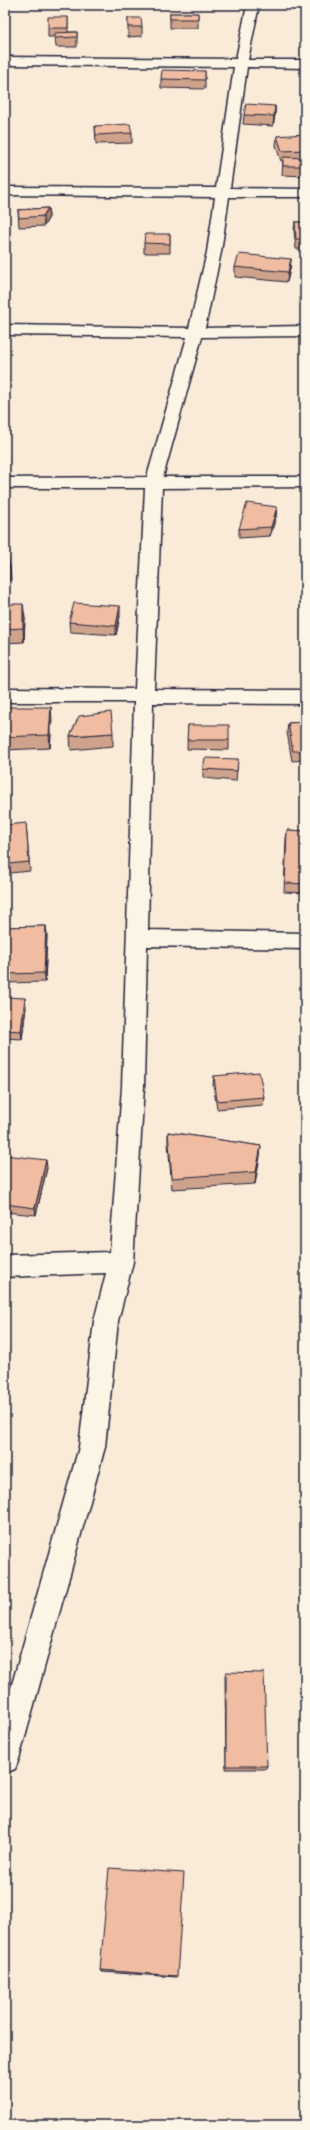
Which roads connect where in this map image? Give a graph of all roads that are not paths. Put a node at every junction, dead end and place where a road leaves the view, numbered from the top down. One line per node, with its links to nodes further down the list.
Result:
1 (253, 5): 3 (street)
2 (5, 61): 3 (street)
3 (241, 64): 4 (street); 6 (street)
4 (305, 64)
5 (5, 191): 6 (street)
6 (224, 192): 7 (street); 10 (street)
7 (305, 193)
8 (5, 330): 10 (street)
9 (305, 330): 10 (street)
10 (196, 333): 11 (street)
11 (154, 481): 12 (street); 13 (street); 15 (street)
12 (305, 482)
13 (5, 483)
14 (5, 695): 15 (street)
15 (144, 695): 16 (street); 17 (street)
16 (305, 697)
17 (136, 938): 18 (street); 19 (street)
18 (305, 941)
19 (121, 1262): 20 (street); 21 (street)
20 (5, 1266)
21 (9, 1722): 22 (street)
22 (5, 1759)

